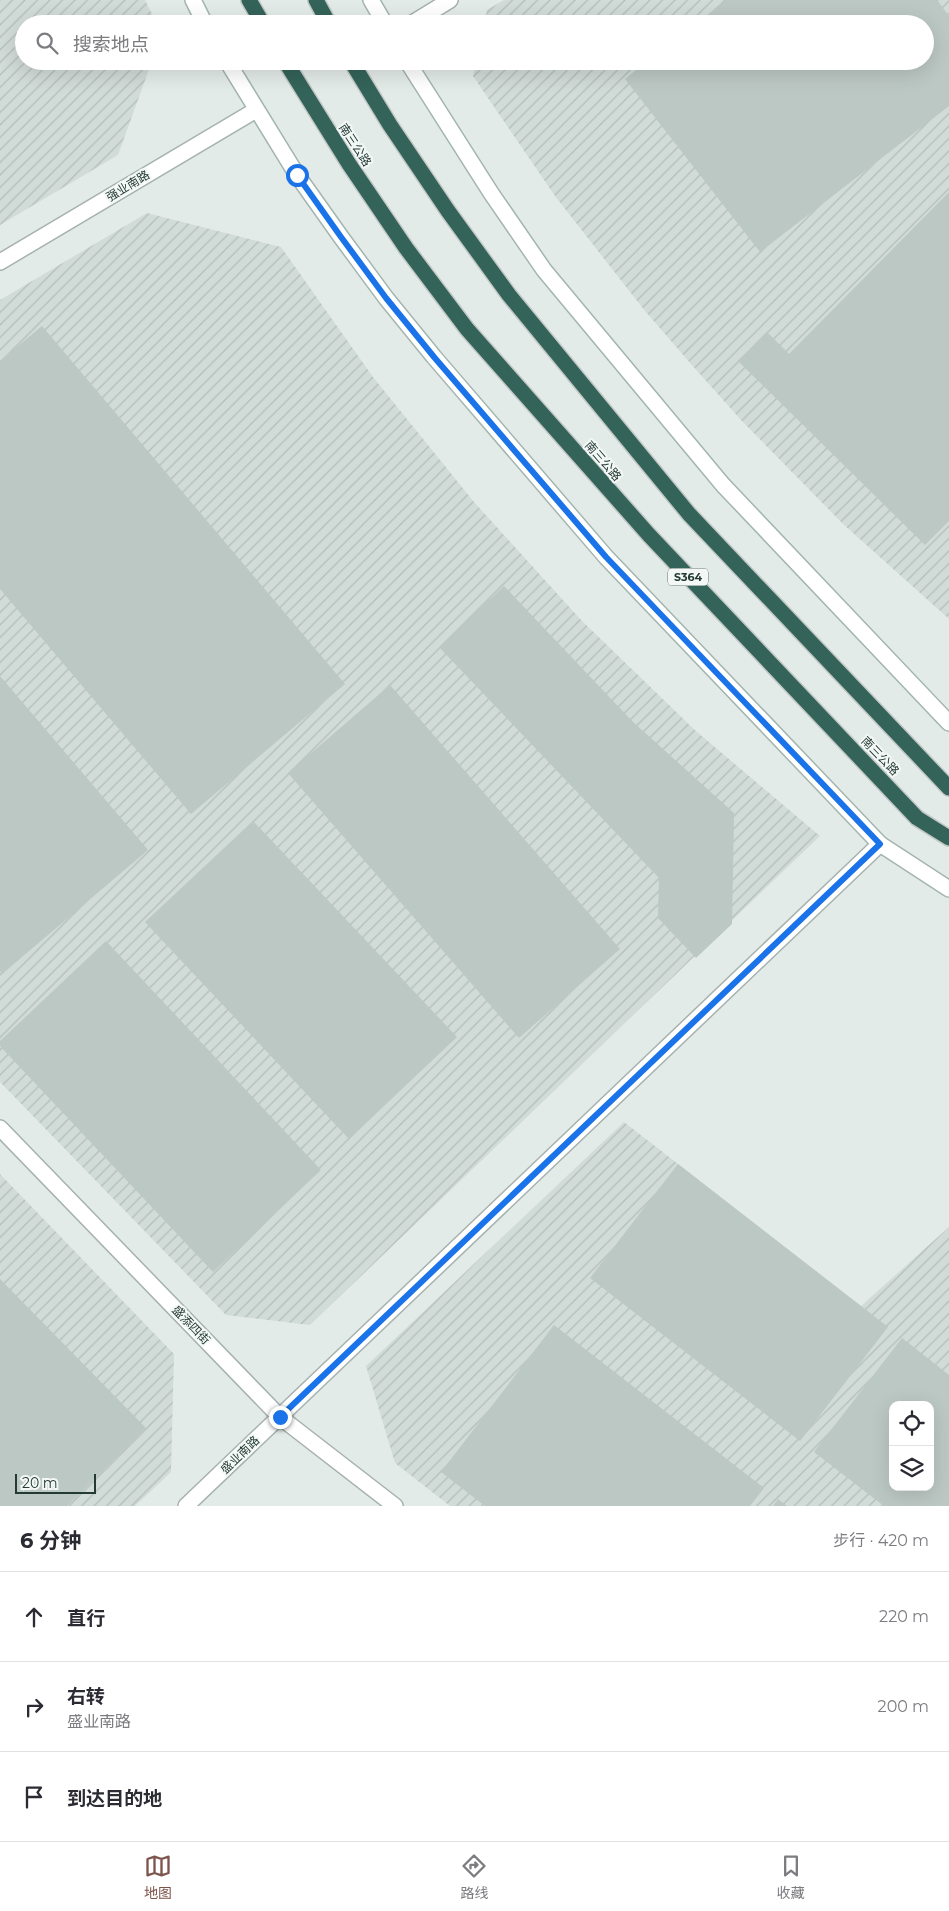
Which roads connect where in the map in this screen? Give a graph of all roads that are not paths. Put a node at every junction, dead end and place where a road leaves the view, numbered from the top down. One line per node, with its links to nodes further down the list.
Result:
1 (193, 0): 6 (street)
2 (249, 0): 7 (highway)
3 (316, 0): 8 (highway)
4 (371, 0): 9 (street)
5 (450, 0): 10 (street)
6 (200, 15)
7 (258, 15)
8 (324, 15)
9 (379, 15)
10 (426, 15)
11 (232, 70): 15 (street)
12 (291, 70): 19 (highway, 南三公路 / S364)
13 (357, 70): 18 (highway)
14 (413, 70): 17 (street)
15 (256, 110): 16 (street, 强业南路); 20 (street)
16 (0, 262)
17 (949, 723)
18 (949, 788)
19 (949, 838)
20 (880, 844): 21 (street); 23 (street, 盛业南路)
21 (949, 889)
22 (0, 1128): 23 (street, 盛添四街)
23 (280, 1417): 24 (street, 盛业南路); 25 (street, 盛添四街)
24 (186, 1506)
25 (395, 1506)

